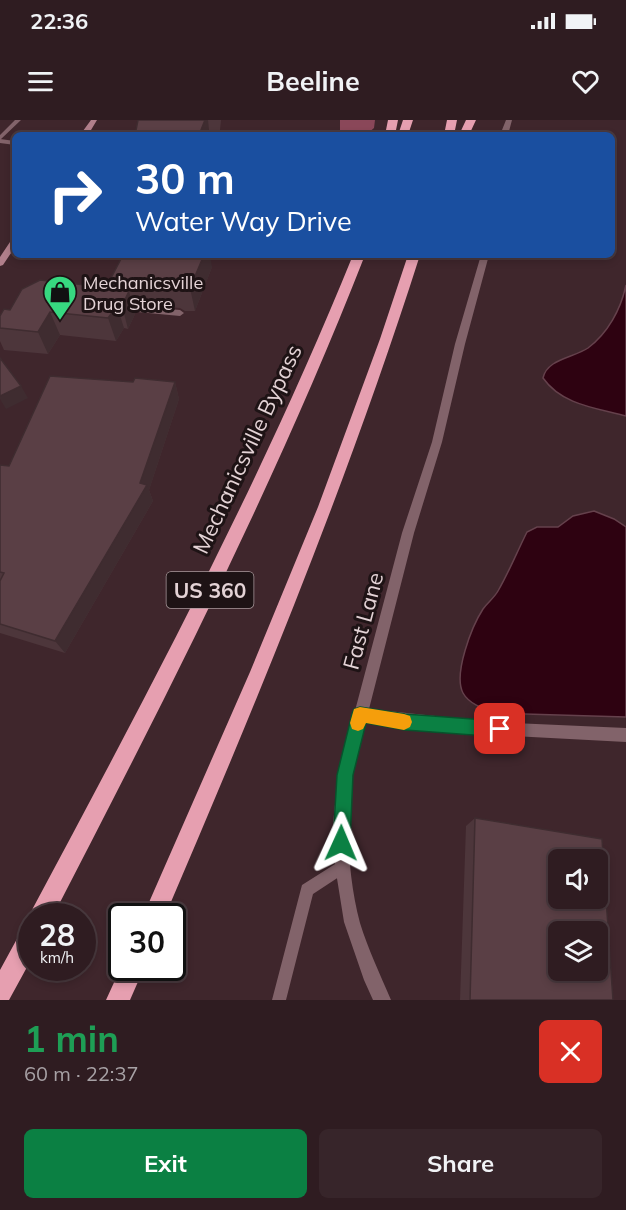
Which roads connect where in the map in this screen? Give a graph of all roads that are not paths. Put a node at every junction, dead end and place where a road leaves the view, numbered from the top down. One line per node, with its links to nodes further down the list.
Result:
1 (13, 122): 2 (lane)
2 (0, 140)
3 (12, 245): 7 (main road)
4 (358, 258): 13 (highway, Mechanicsville Bypass / US 360)
5 (415, 258): 14 (highway, US 360)
6 (484, 258): 10 (street, Fast Lane)
7 (0, 263)
8 (130, 309): 9 (lane)
9 (180, 313)
10 (360, 714): 11 (street); 12 (street, Fast Lane)
11 (626, 735)
12 (343, 866): 19 (lane); 20 (street, Fast Lane)
13 (47, 903)
14 (160, 903)
15 (18, 960): 17 (highway)
16 (126, 981): 18 (highway)
17 (0, 994)
18 (118, 1000)
19 (279, 1000)
20 (382, 1000)

